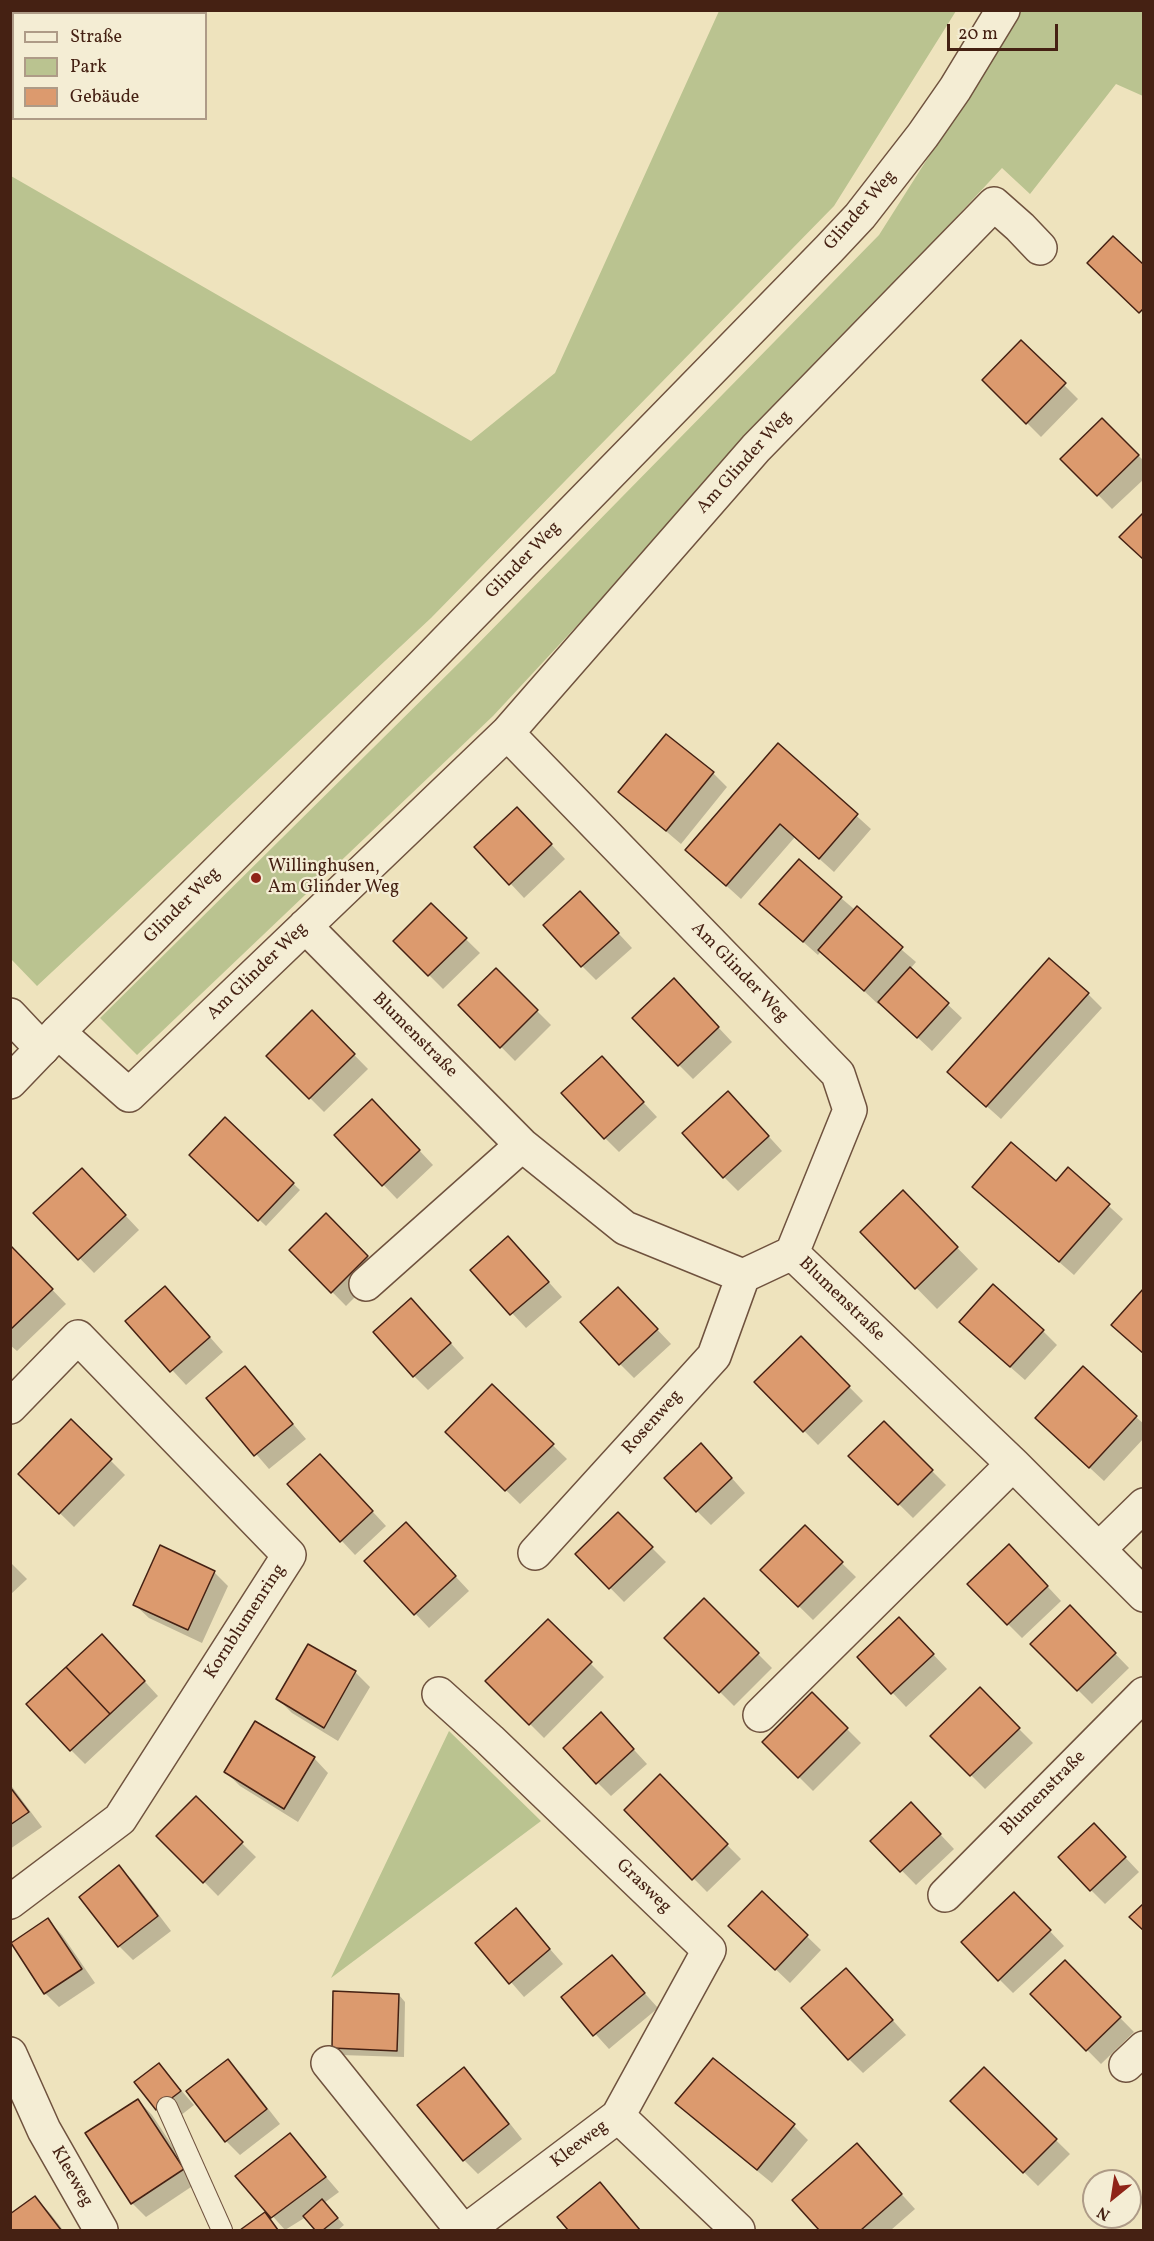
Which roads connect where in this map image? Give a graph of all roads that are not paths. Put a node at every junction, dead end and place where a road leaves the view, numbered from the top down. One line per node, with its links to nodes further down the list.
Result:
1 (1003, 10): 6 (street, Glinder Weg)
2 (1040, 248): 3 (street, Am Glinder Weg)
3 (507, 733): 4 (street, Am Glinder Weg); 9 (street, Am Glinder Weg)
4 (305, 926): 6 (street, Am Glinder Weg); 8 (street, Blumenstraße)
5 (10, 1015): 6 (street)
6 (50, 1040): 7 (street, Glinder Weg)
7 (10, 1082)
8 (522, 1145): 10 (street, Blumenstraße); 11 (street)
9 (792, 1253): 10 (street, Blumenstraße); 13 (street, Blumenstraße)
10 (742, 1276): 16 (street, Rosenweg)
11 (366, 1284)
12 (10, 1407): 22 (street, Kornblumenring)
13 (1013, 1464): 15 (street, Blumenstraße); 20 (street)
14 (1143, 1505): 15 (street)
15 (1099, 1549): 17 (street, Blumenstraße)
16 (536, 1553)
17 (1143, 1595)
18 (439, 1694): 26 (street, Grasweg)
19 (1143, 1694): 21 (street, Blumenstraße)
20 (760, 1715)
21 (945, 1895)
22 (10, 1902)
23 (10, 2054): 27 (street, Kleeweg)
24 (328, 2063): 29 (street)
25 (167, 2107): 28 (lane)
26 (618, 2116): 30 (street, Kleeweg); 31 (street, Kleeweg)
27 (101, 2230)
28 (222, 2230)
29 (462, 2230)
30 (467, 2230)
31 (738, 2230)

